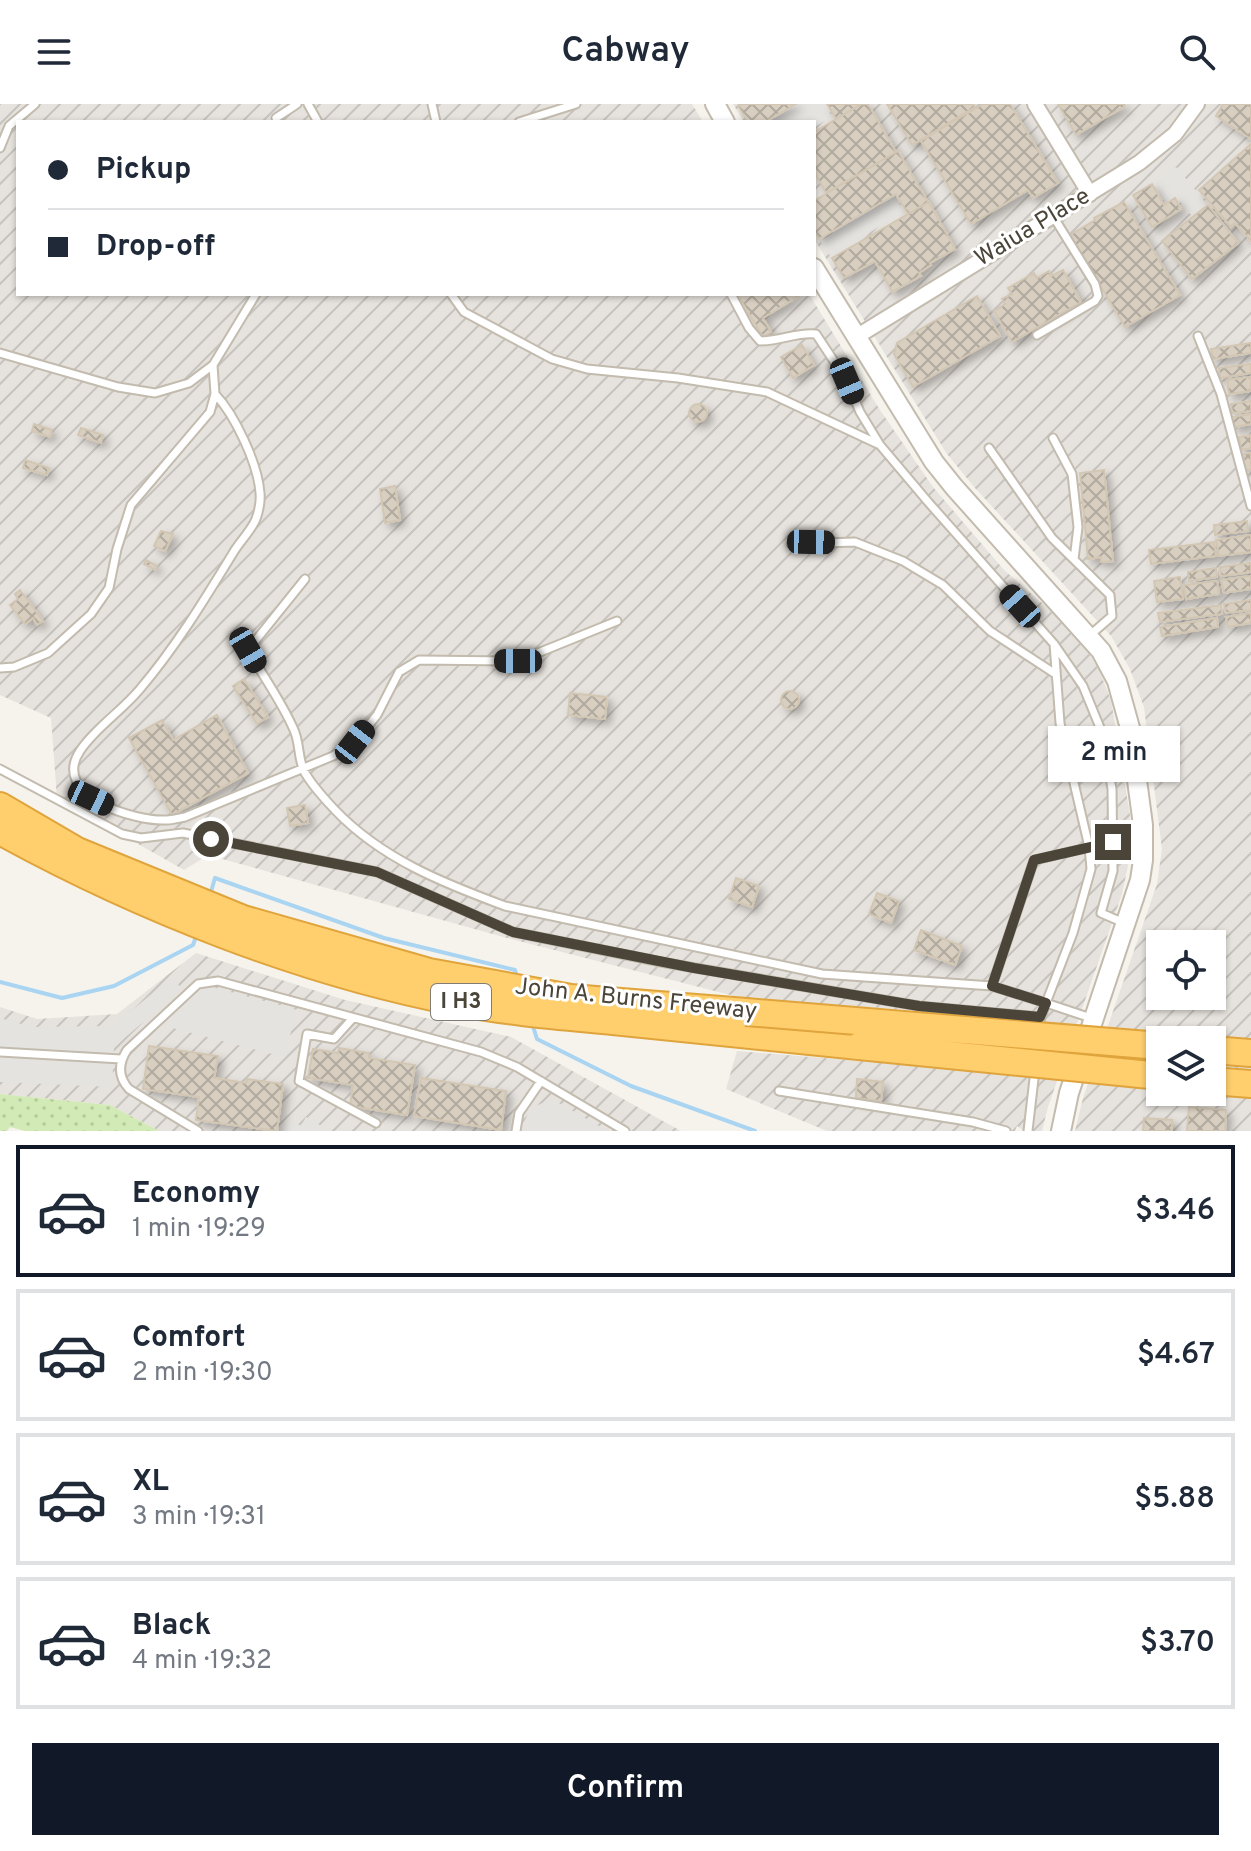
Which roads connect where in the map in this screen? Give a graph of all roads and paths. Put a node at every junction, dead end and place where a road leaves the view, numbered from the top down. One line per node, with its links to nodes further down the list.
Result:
1 (35, 104): 8 (lane)
2 (297, 104): 6 (lane)
3 (576, 104): 9 (lane)
4 (1035, 104): 11 (street)
5 (1197, 104): 11 (street, Waiua Place)
6 (276, 118)
7 (16, 120): 10 (lane)
8 (16, 120)
9 (525, 120)
10 (0, 148)
11 (1090, 194): 12 (street, Waiua Place)
12 (1053, 216): 17 (lane); 19 (street, Waiua Place)
13 (816, 271): 19 (street)
14 (255, 296): 21 (lane)
15 (452, 296): 24 (lane)
16 (732, 296): 24 (lane)
17 (1037, 335)
18 (1198, 336): 26 (lane)
19 (856, 337): 31 (street)
20 (0, 353): 21 (lane)
21 (213, 365): 22 (lane)
22 (215, 394): 33 (lane); 36 (lane)
23 (1053, 438): 28 (lane)
24 (880, 445): 32 (lane)
25 (989, 448): 28 (lane)
26 (1251, 506)
27 (791, 544): 34 (lane)
28 (1074, 559): 31 (lane)
29 (305, 579): 36 (lane)
30 (617, 621): 36 (lane)
31 (1089, 636): 42 (street)
32 (1054, 644): 34 (lane); 39 (lane)
33 (0, 668)
34 (1054, 673): 40 (lane)
35 (0, 769): 45 (lane)
36 (303, 769): 43 (lane)
37 (0, 806): 41 (highway, John A. Burns Freeway / I H3)
38 (0, 831): 41 (highway, John A. Burns Freeway / I H3)
39 (1113, 842): 40 (lane); 42 (lane)
40 (1089, 847): 43 (lane); 44 (lane)
41 (87, 865): 48 (highway, John A. Burns Freeway / I H3, bridge); 55 (highway, John A. Burns Freeway / I H3, bridge)
42 (1126, 924): 47 (street)
43 (992, 986): 44 (lane)
44 (1046, 1003): 45 (lane); 47 (lane)
45 (1040, 1017): 49 (lane)
46 (353, 1018): 53 (lane); 56 (lane); 60 (lane)
47 (1094, 1018): 66 (street)
48 (1146, 1045)
49 (1037, 1046)
50 (1226, 1051): 52 (highway)
51 (0, 1052): 53 (lane)
52 (1251, 1053)
53 (121, 1059): 61 (lane)
54 (1036, 1060): 65 (lane)
55 (1146, 1075)
56 (541, 1081): 62 (lane); 63 (lane)
57 (1226, 1082): 58 (highway)
58 (1251, 1084)
59 (779, 1091): 64 (lane)
60 (376, 1123)
61 (198, 1131)
62 (516, 1131)
63 (625, 1131)
64 (1006, 1131)
65 (1028, 1131)
66 (1061, 1131)

